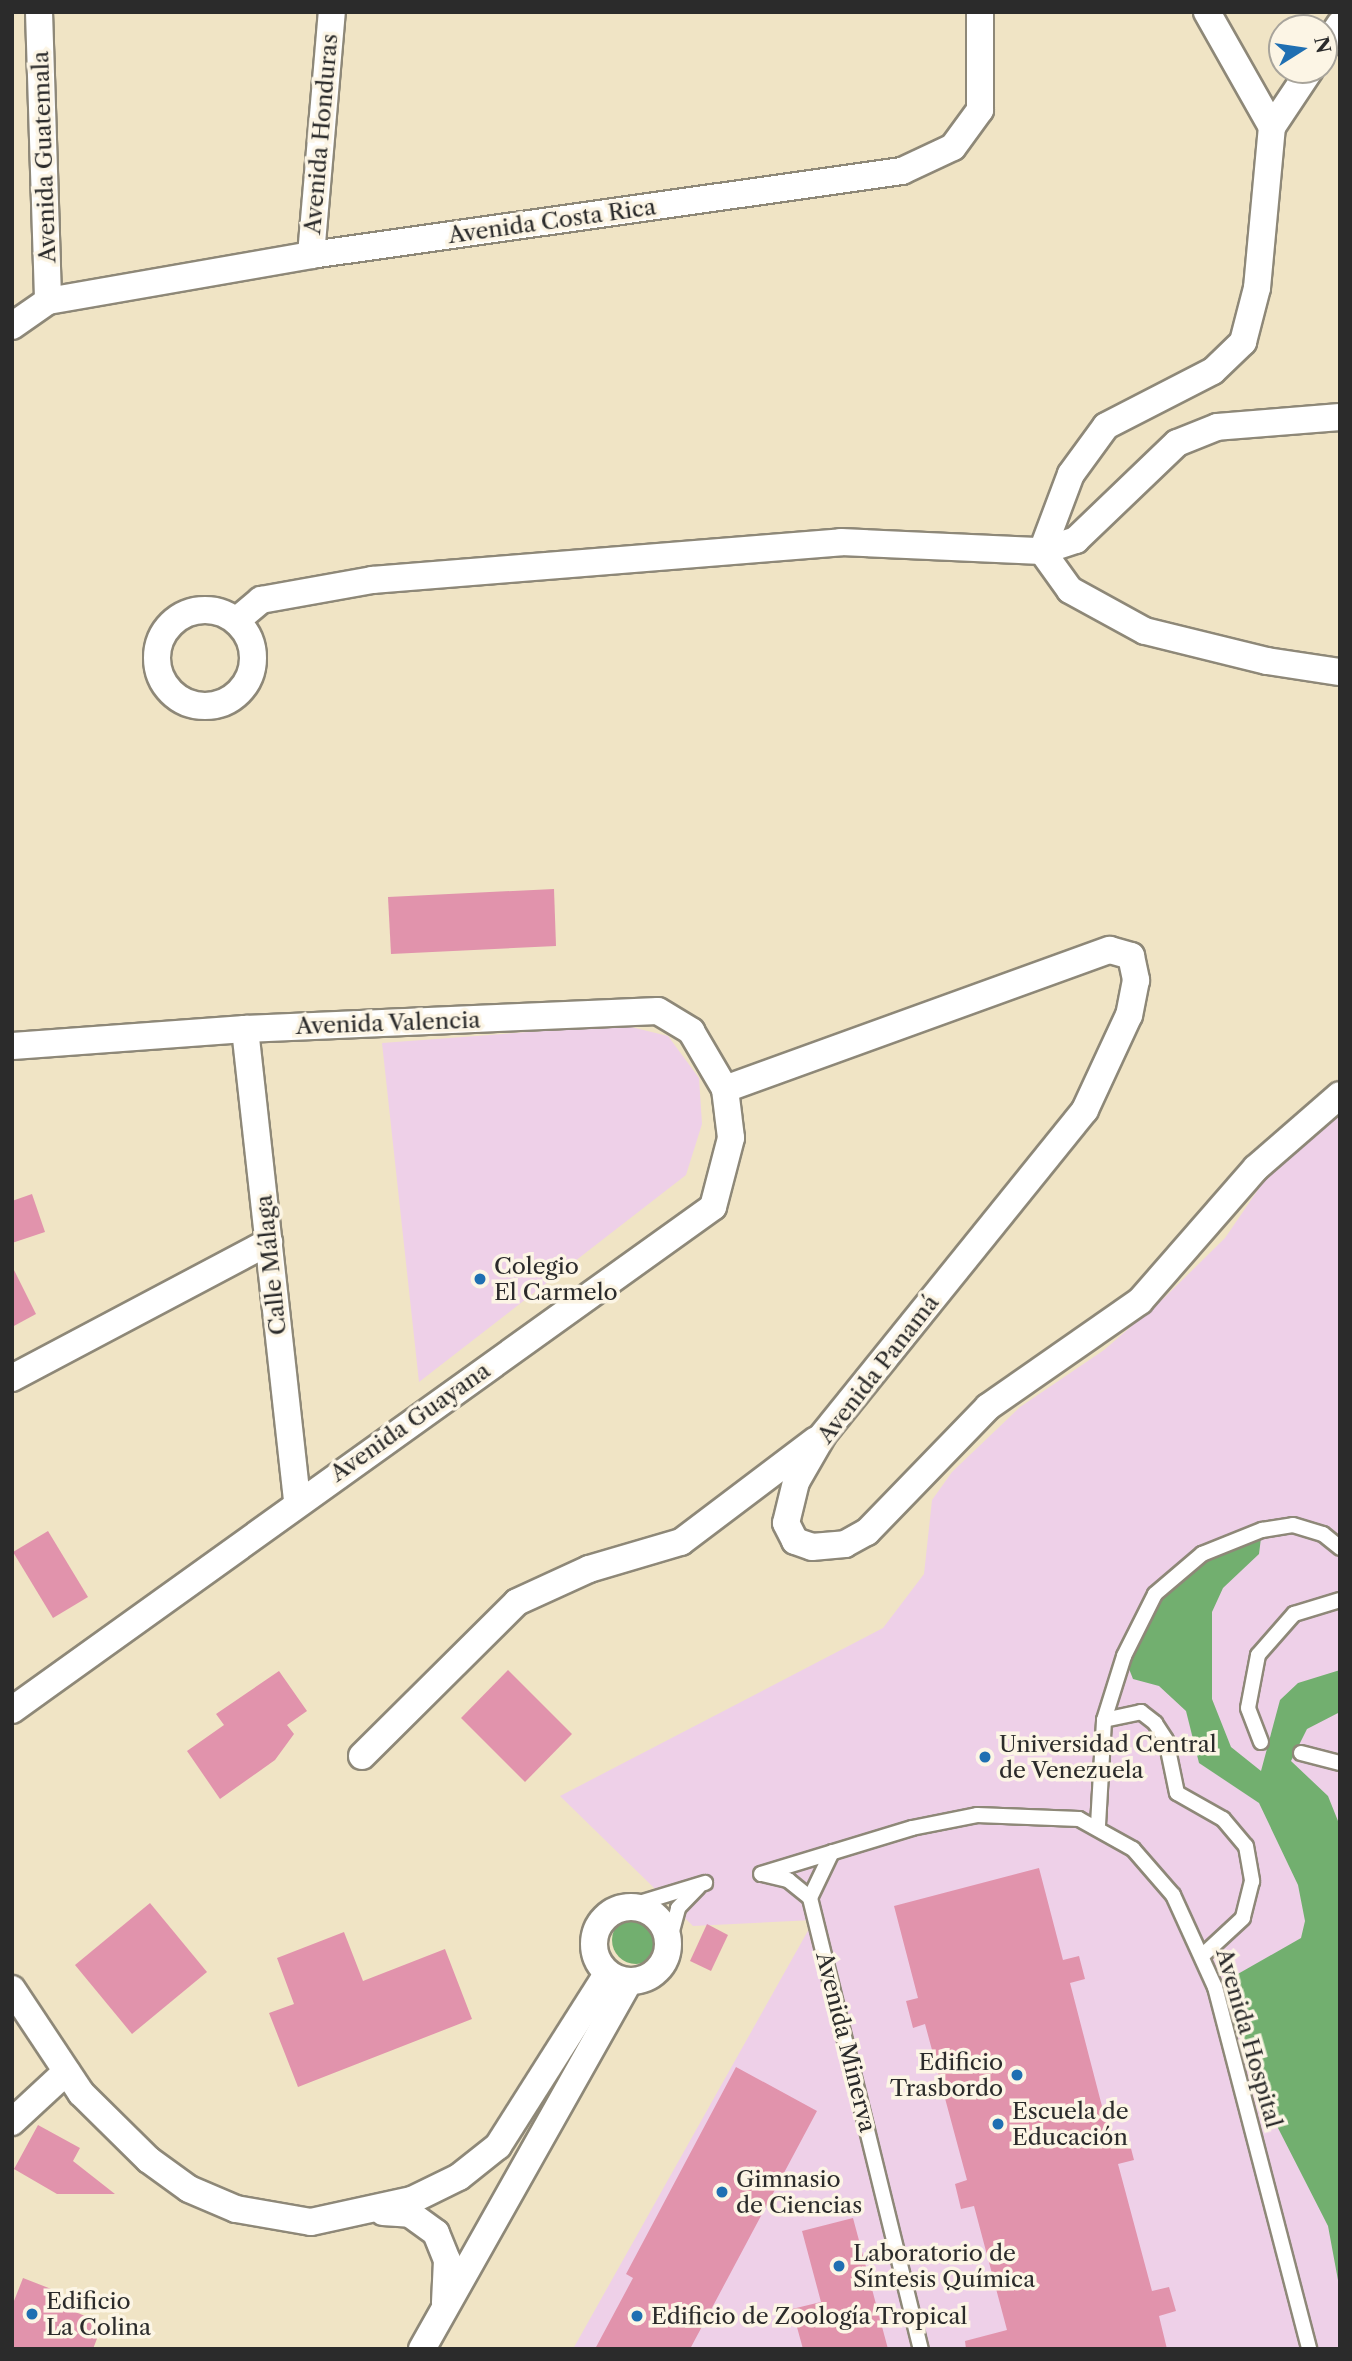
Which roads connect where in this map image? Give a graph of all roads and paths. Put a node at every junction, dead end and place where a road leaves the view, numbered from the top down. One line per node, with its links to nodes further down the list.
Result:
1 (39, 12): 8 (street, Avenida Guatemala)
2 (332, 12): 7 (street, Avenida Honduras)
3 (980, 12): 7 (street, Avenida Costa Rica)
4 (1207, 12): 6 (street)
5 (1301, 84): 6 (street)
6 (1272, 127): 11 (street)
7 (311, 255): 8 (street, Avenida Costa Rica)
8 (48, 301): 9 (street, Avenida Costa Rica)
9 (12, 326)
10 (1340, 417): 11 (street)
11 (1042, 551): 12 (street); 13 (street)
12 (236, 621)
13 (1340, 672)
14 (245, 1029): 15 (street, Avenida Valencia); 16 (street, Avenida Valencia); 18 (street, Calle Málaga)
15 (12, 1046)
16 (725, 1089): 20 (street, Avenida Panamá); 21 (street, Avenida Guayana)
17 (1340, 1095): 20 (street, Avenida Panamá)
18 (269, 1242): 19 (street); 21 (street, Calle Málaga)
19 (12, 1378)
20 (823, 1435): 28 (street)
21 (297, 1502): 24 (street, Avenida Guayana)
22 (1340, 1548): 25 (lane)
23 (1340, 1600): 26 (lane)
24 (12, 1710)
25 (1104, 1720): 30 (lane); 35 (lane)
26 (1261, 1742)
27 (1301, 1753): 29 (lane)
28 (362, 1756)
29 (1340, 1763)
30 (1098, 1825): 31 (lane, Avenida Hospital); 35 (lane, Avenida Hospital)
31 (832, 1851): 32 (lane); 32 (lane, Avenida Hospital)
32 (810, 1898): 43 (lane, Avenida Minerva)
33 (623, 1908): 34 (street); 34 (lane); 36 (street)
34 (668, 1946): 36 (street)
35 (1203, 1955): 44 (lane, Avenida Hospital)
36 (618, 1978): 40 (street); 41 (street)
37 (12, 1989): 38 (street)
38 (65, 2072): 39 (street); 40 (street)
39 (12, 2122)
40 (369, 2213): 41 (street)
41 (443, 2312): 42 (street)
42 (422, 2349)
43 (920, 2349)
44 (1309, 2349)

